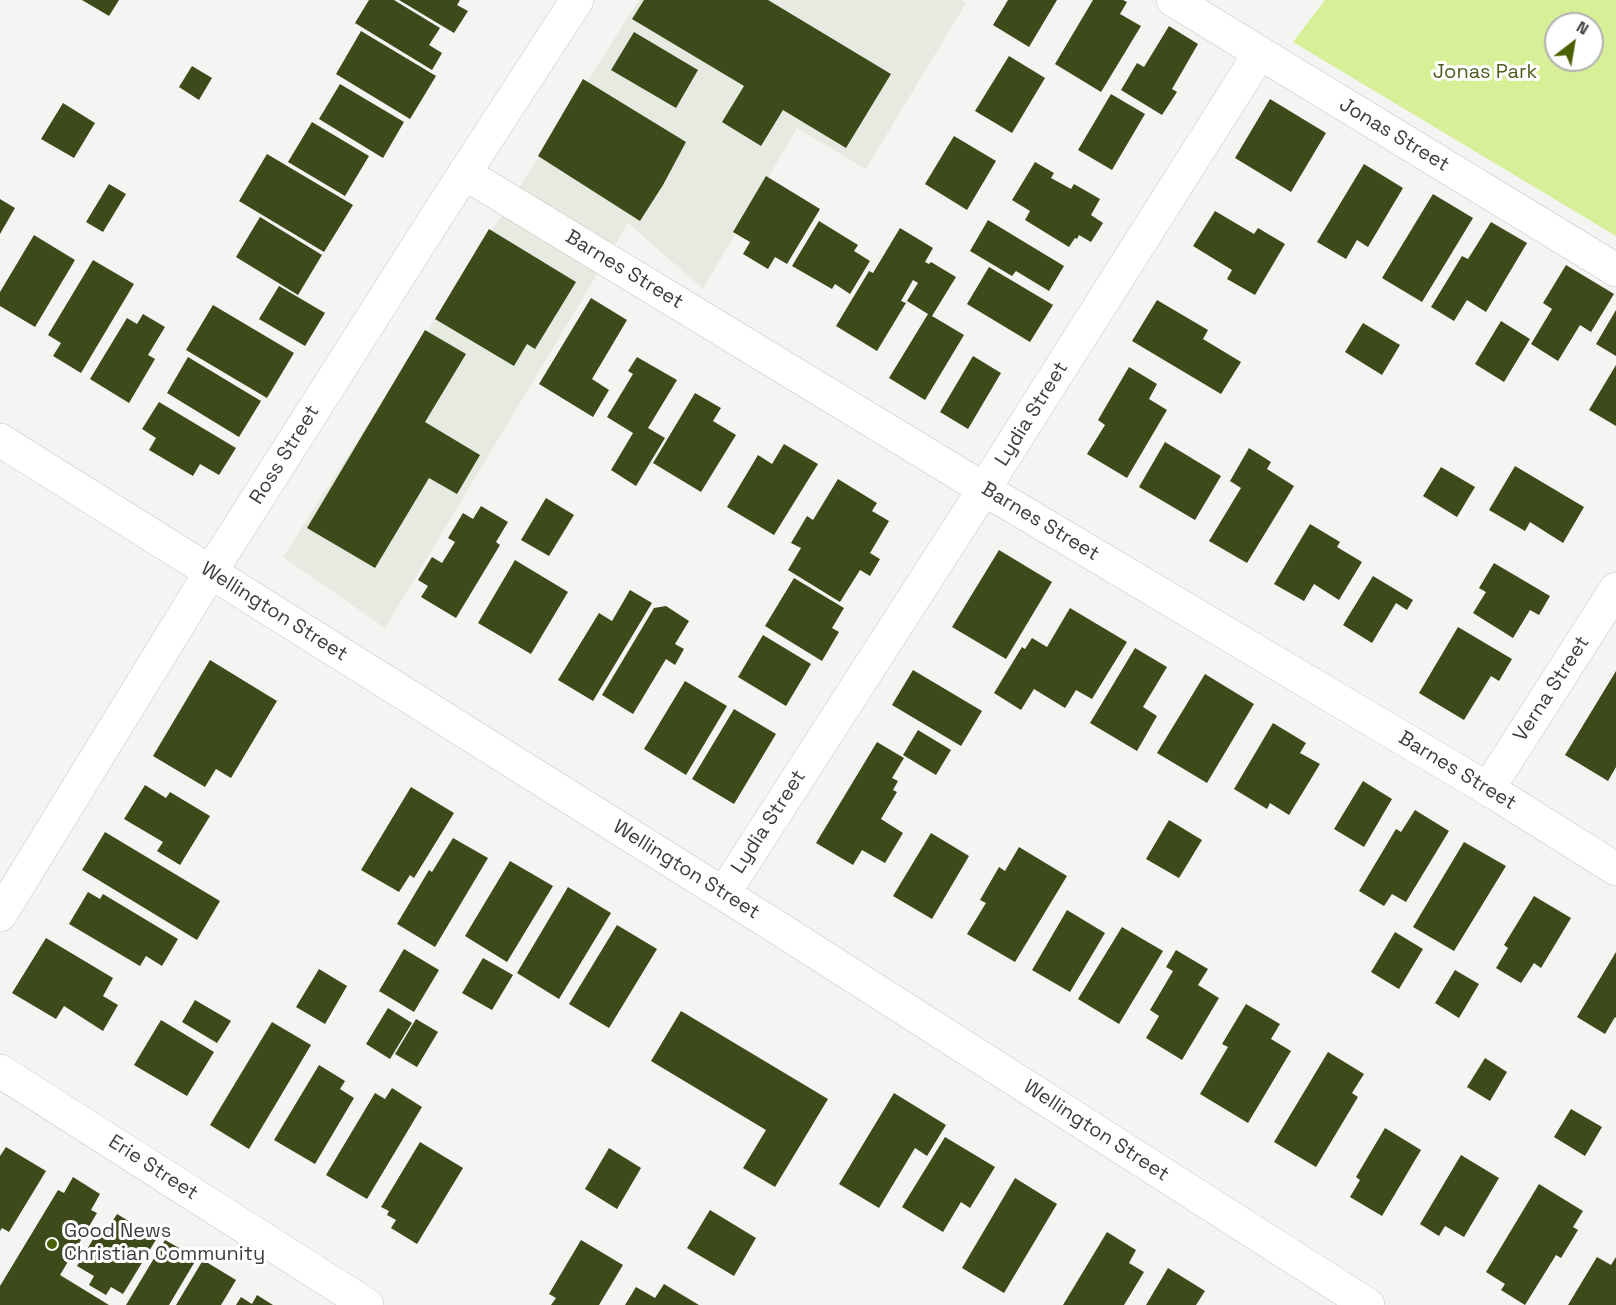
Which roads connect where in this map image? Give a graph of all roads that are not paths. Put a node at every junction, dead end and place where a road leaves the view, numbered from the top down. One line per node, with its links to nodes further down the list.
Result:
1 (576, 0): 4 (street, Ross Street)
2 (1173, 0): 3 (street, Jonas Street)
3 (1258, 52): 5 (street, Jonas Street); 7 (street, Lydia Street)
4 (464, 173): 7 (street, Barnes Street); 8 (street, Ross Street)
5 (1616, 270)
6 (0, 440): 8 (street, Wellington Street)
7 (984, 489): 10 (street, Barnes Street); 12 (street, Lydia Street)
8 (210, 573): 12 (street, Wellington Street); 13 (street, Ross Street)
9 (1616, 589): 10 (street, Verna Street)
10 (1488, 789): 11 (street, Barnes Street)
11 (1616, 869)
12 (724, 893): 16 (street, Wellington Street)
13 (0, 915)
14 (0, 1071): 15 (street, Erie Street)
15 (367, 1305)
16 (1368, 1305)

